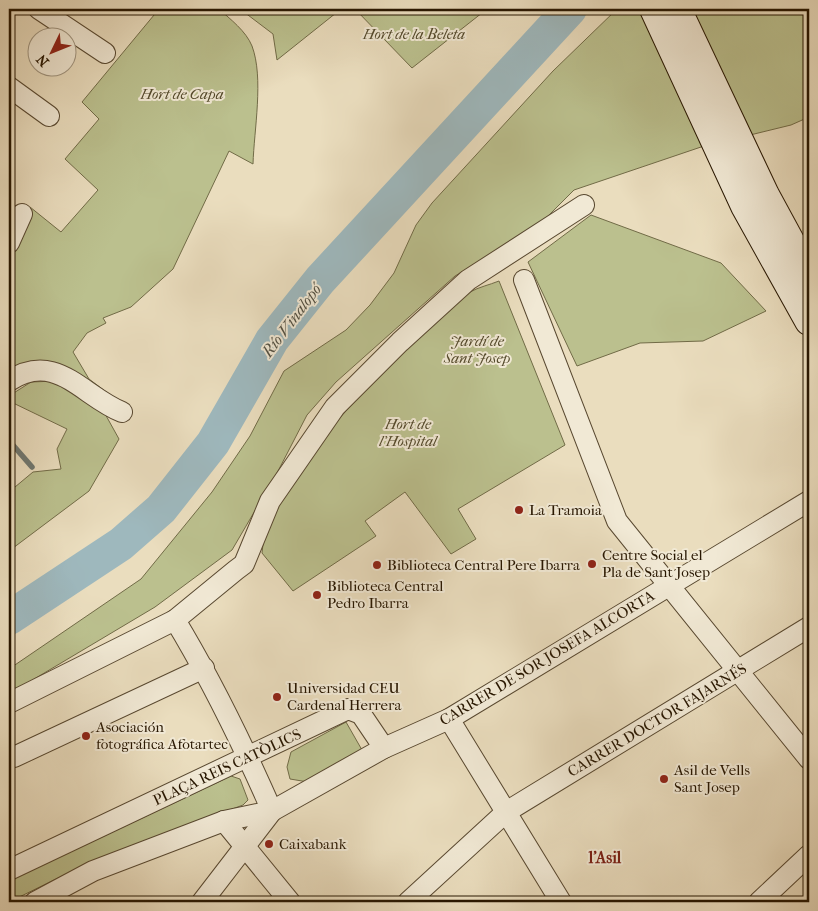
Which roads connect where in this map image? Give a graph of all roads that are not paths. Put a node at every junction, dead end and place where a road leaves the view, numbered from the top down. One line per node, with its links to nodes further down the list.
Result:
1 (654, 9): 7 (main road)
2 (677, 9): 7 (main road)
3 (49, 11): 4 (street)
4 (106, 53)
5 (9, 87): 6 (street)
6 (49, 116)
7 (755, 200): 11 (main road); 13 (main road)
8 (584, 205): 18 (street)
9 (22, 214): 10 (street)
10 (9, 243)
11 (809, 276)
12 (524, 280): 17 (street)
13 (809, 321)
14 (9, 381): 15 (street)
15 (122, 412)
16 (809, 501): 17 (street, CARRER DE SOR JOSEFA ALCORTA)
17 (669, 585): 21 (street); 23 (street, CARRER DE SOR JOSEFA ALCORTA)
18 (175, 620): 20 (street); 22 (street)
19 (809, 627): 21 (street, CARRER DOCTOR FAJARNÉS)
20 (204, 668): 25 (street); 26 (street)
21 (738, 671): 27 (street); 29 (street, CARRER DOCTOR FAJARNÉS)
22 (9, 703)
23 (449, 719): 24 (street, CARRER DE SOR JOSEFA ALCORTA); 29 (street)
24 (384, 748): 26 (street, PLAÇA REIS CATÒLICS); 28 (street)
25 (9, 755)
26 (248, 757): 28 (street); 33 (street, PLAÇA REIS CATÒLICS)
27 (809, 759)
28 (272, 811): 30 (street); 31 (street)
29 (506, 812): 37 (street, CARRER DOCTOR FAJARNÉS); 38 (street)
30 (224, 821): 31 (street); 34 (street)
31 (245, 847): 35 (street); 36 (street)
32 (809, 855): 39 (street)
33 (9, 870)
34 (35, 902)
35 (202, 902)
36 (290, 902)
37 (408, 902)
38 (561, 902)
39 (759, 902)

